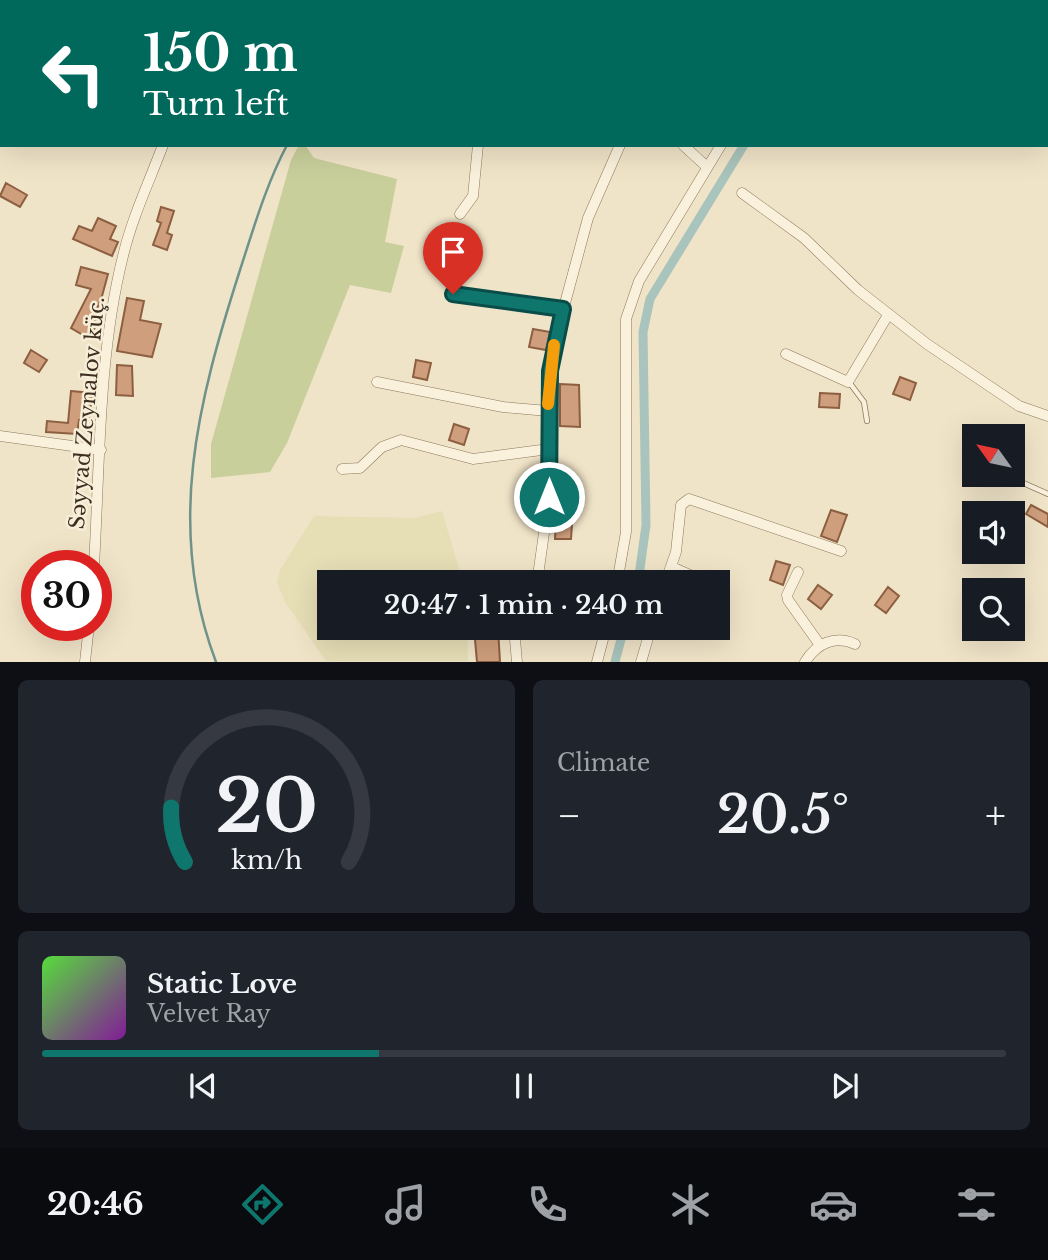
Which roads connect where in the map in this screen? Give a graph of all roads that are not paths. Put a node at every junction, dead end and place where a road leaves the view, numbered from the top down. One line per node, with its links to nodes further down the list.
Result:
1 (162, 147): 20 (street, Səyyad Zeynalov küç.)
2 (478, 147): 8 (street)
3 (619, 147): 10 (street)
4 (685, 147): 6 (street)
5 (718, 147): 6 (street)
6 (707, 167): 28 (street)
7 (742, 193): 11 (street)
8 (460, 214)
9 (453, 294): 10 (street)
10 (563, 309): 15 (street)
11 (888, 315): 14 (street); 16 (street)
12 (786, 354): 14 (street)
13 (377, 382): 15 (street)
14 (848, 382): 17 (lane)
15 (548, 411): 19 (street)
16 (1048, 416)
17 (867, 421)
18 (0, 436): 20 (street)
19 (549, 449): 21 (street); 27 (street)
20 (101, 450): 24 (street, Səyyad Zeynalov küç.)
21 (342, 469)
22 (1026, 484): 23 (lane)
23 (1048, 494)
24 (95, 550)
25 (841, 551): 26 (street)
26 (672, 567): 29 (street); 30 (street)
27 (539, 570)
28 (619, 570)
29 (671, 570)
30 (679, 570)
31 (798, 572): 37 (street)
32 (515, 640): 39 (street)
33 (603, 640): 40 (street)
34 (647, 640): 41 (street)
35 (87, 641): 38 (street)
36 (855, 644): 37 (street)
37 (820, 645): 42 (street)
38 (85, 662)
39 (517, 662)
40 (597, 662)
41 (641, 662)
42 (805, 662)

